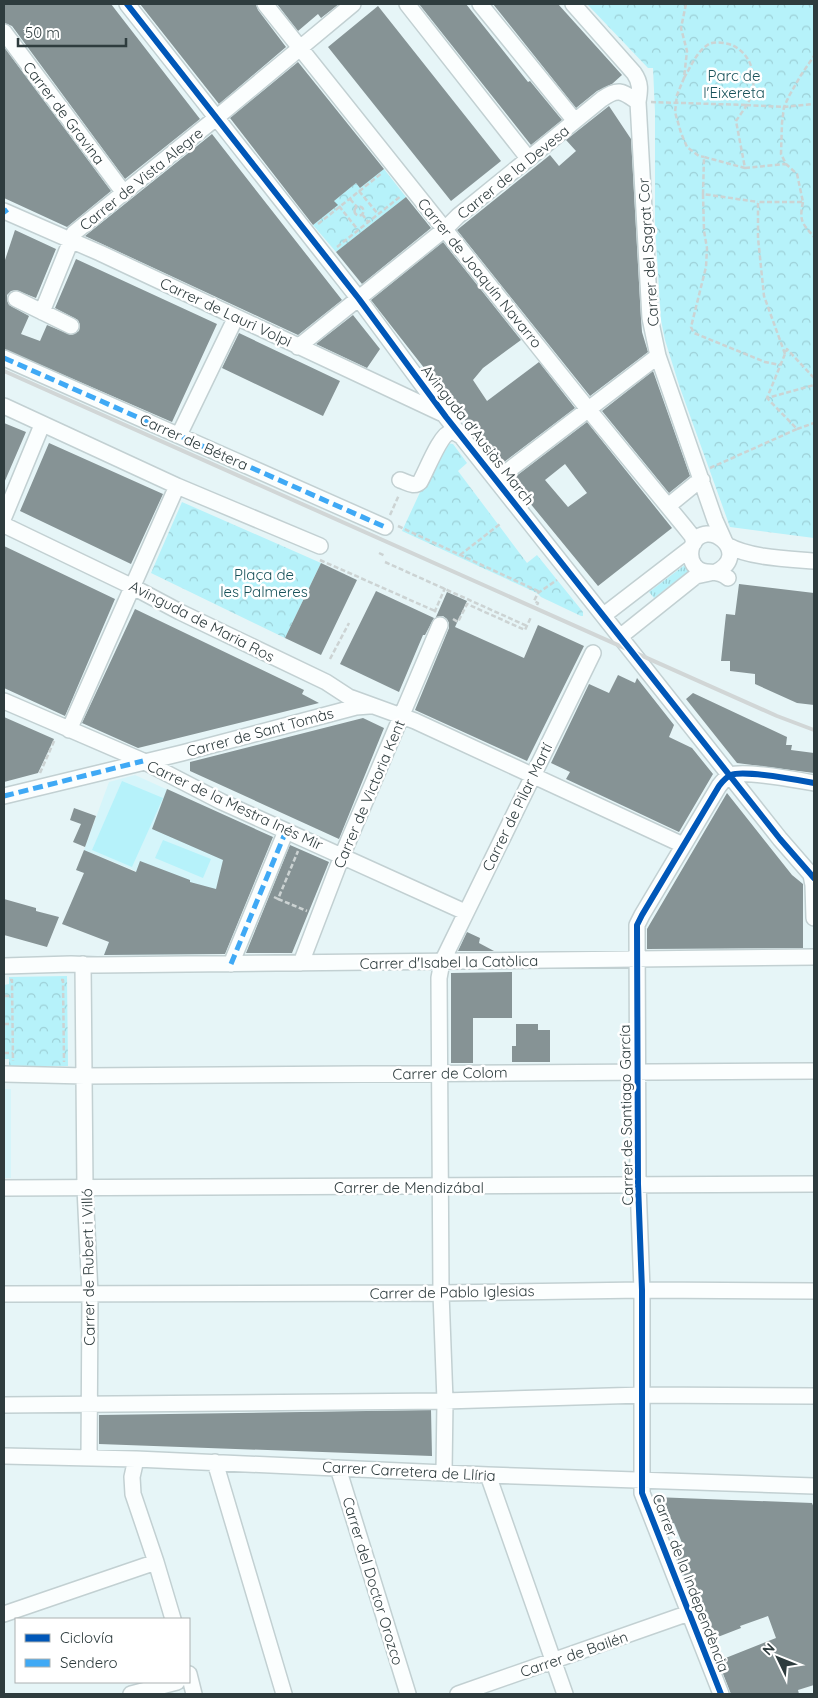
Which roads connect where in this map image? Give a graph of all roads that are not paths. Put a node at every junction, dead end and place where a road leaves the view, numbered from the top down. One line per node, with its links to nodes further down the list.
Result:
1 (127, 4): 10 (street, Avinguda d'Ausiàs March)
2 (264, 4): 8 (street, Carrer de Joaquín Navarro)
3 (353, 4): 8 (street, Carrer de Vista Alegre)
4 (407, 4): 12 (street)
5 (480, 4): 11 (street)
6 (573, 4): 9 (street, Carrer del Sagrat Cor)
7 (4, 32): 13 (street, Carrer de Gravina)
8 (299, 48): 10 (street, Carrer de Vista Alegre); 15 (street, Carrer de Joaquín Navarro)
9 (645, 102): 11 (street, Carrer de la Devesa); 23 (street, Carrer del Sagrat Cor)
10 (216, 118): 13 (street, Carrer de Vista Alegre); 18 (street, Avinguda d'Ausiàs March)
11 (575, 121): 12 (street, Carrer de la Devesa)
12 (528, 158): 15 (street, Carrer de la Devesa)
13 (124, 193): 16 (street, Carrer de Vista Alegre)
14 (4, 213): 16 (street, Carrer de Lauri Volpi)
15 (445, 230): 18 (street, Carrer de la Devesa); 26 (street, Carrer de Joaquín Navarro)
16 (70, 241): 19 (street); 20 (street, Carrer de Lauri Volpi)
17 (16, 299): 19 (street)
18 (359, 299): 22 (street, Carrer de la Devesa); 27 (street, Avinguda d'Ausiàs March)
19 (42, 312): 21 (street)
20 (236, 318): 22 (street, Carrer de Lauri Volpi); 29 (street)
21 (71, 326)
22 (298, 346): 27 (street, Carrer de Lauri Volpi)
23 (658, 356): 26 (street); 31 (street, Carrer del Sagrat Cor)
24 (4, 358): 29 (street, Carrer de Bétera)
25 (4, 406): 28 (street)
26 (588, 409): 32 (street); 34 (street, Carrer de Joaquín Navarro)
27 (446, 417): 30 (street, Avinguda d'Ausiàs March); 30 (street)
28 (42, 425): 33 (street); 35 (street)
29 (179, 435): 37 (street, Carrer de Bétera)
30 (462, 437): 32 (street, Avinguda d'Ausiàs March)
31 (701, 477): 34 (street); 38 (street, Carrer del Sagrat Cor)
32 (496, 480): 45 (street, Avinguda d'Ausiàs March)
33 (177, 486): 40 (street); 44 (street)
34 (668, 506): 39 (street, Carrer de Joaquín Navarro)
35 (4, 517)
36 (4, 525): 44 (street, Avinguda de Maria Ros)
37 (390, 526)
38 (726, 542): 39 (street); 41 (street); 43 (street)
39 (693, 545): 43 (street); 45 (street)
40 (319, 553)
41 (760, 556): 42 (street); 43 (street)
42 (814, 561)
43 (719, 573): 47 (street)
44 (134, 586): 49 (street, Avinguda de Maria Ros); 54 (street)
45 (604, 615): 47 (street, Avinguda d'Ausiàs March)
46 (443, 617): 53 (street, Carrer de Victoria Kent)
47 (621, 636): 57 (street, Avinguda d'Ausiàs March)
48 (592, 653): 58 (street, Carrer de Pilar Martí)
49 (335, 689): 51 (street, Avinguda de Maria Ros); 52 (street)
50 (4, 701): 54 (street, Carrer de la Mestra Inés Mir)
51 (371, 706): 52 (street, Carrer de Sant Tomàs); 53 (street, Avinguda de Maria Ros)
52 (329, 715): 55 (street, Carrer de Sant Tomàs)
53 (401, 717): 58 (street, Avinguda de Maria Ros); 64 (street, Carrer de Victoria Kent)
54 (69, 730): 56 (street, Carrer de la Mestra Inés Mir)
55 (182, 753): 56 (street, Carrer de Sant Tomàs); 59 (street)
56 (143, 762): 59 (street, Carrer de la Mestra Inés Mir); 61 (street, Carrer de Sant Tomàs)
57 (729, 775): 60 (street); 63 (street, Carrer de Santiago García); 65 (street, Avinguda d'Ausiàs March)
58 (532, 776): 63 (street, Avinguda de Maria Ros); 66 (street, Carrer de Pilar Martí)
59 (179, 780): 62 (street, Carrer de la Mestra Inés Mir)
60 (814, 783)
61 (4, 796)
62 (286, 830): 64 (street, Carrer de la Mestra Inés Mir); 73 (street)
63 (683, 845): 69 (street, Carrer de Santiago García)
64 (342, 856): 66 (street, Carrer de la Mestra Inés Mir); 71 (street, Carrer de Victoria Kent)
65 (813, 876): 67 (street)
66 (465, 912): 70 (street, Carrer de Pilar Martí)
67 (814, 918)
68 (814, 957): 69 (street, Carrer d'Isabel la Catòlica)
69 (637, 960): 70 (street, Carrer d'Isabel la Catòlica); 75 (street, Carrer de Santiago García)
70 (442, 962): 71 (street, Carrer d'Isabel la Catòlica); 78 (street, Carrer de Pilar Martí)
71 (301, 963): 73 (street, Carrer d'Isabel la Catòlica)
72 (83, 964): 73 (street, Carrer d'Isabel la Catòlica); 74 (street, Carrer d'Isabel la Catòlica); 79 (street, Carrer de Rubert i Villó)
73 (231, 964)
74 (4, 966)
75 (638, 1071): 76 (street, Carrer de Colom); 78 (street, Carrer de Colom); 80 (street, Carrer de Santiago García)
76 (814, 1071)
77 (4, 1074): 79 (street, Carrer de Colom)
78 (440, 1074): 79 (street, Carrer de Colom); 82 (street, Carrer de Pilar Martí)
79 (85, 1076): 84 (street, Carrer de Rubert i Villó)
80 (638, 1184): 81 (street, Carrer de Mendizábal); 82 (street, Carrer de Mendizábal); 85 (street, Carrer de Santiago García)
81 (814, 1184)
82 (440, 1187): 84 (street, Carrer de Mendizábal); 87 (street, Carrer de Pilar Martí)
83 (4, 1188): 84 (street, Carrer de Mendizábal)
84 (86, 1188): 89 (street, Carrer de Rubert i Villó)
85 (642, 1290): 86 (street, Carrer de Pablo Iglesias); 87 (street, Carrer de Pablo Iglesias); 90 (street, Carrer de Santiago García)
86 (814, 1291)
87 (441, 1293): 89 (street, Carrer de Pablo Iglesias); 92 (street, Carrer de Pilar Martí)
88 (4, 1294): 89 (street, Carrer de Pablo Iglesias)
89 (90, 1294): 94 (street, Carrer de Rubert i Villó)
90 (642, 1395): 91 (street); 92 (street); 102 (street, Carrer de Santiago García)
91 (814, 1396)
92 (445, 1401): 94 (street); 100 (street, Carrer de Pilar Martí)
93 (4, 1405): 94 (street)
94 (90, 1405): 96 (street, Carrer de Rubert i Villó)
95 (4, 1456): 96 (street, Carrer Carretera de Llíria)
96 (89, 1458): 97 (street, Carrer Carretera de Llíria)
97 (136, 1459): 98 (street, Carrer Carretera de Llíria); 104 (street)
98 (215, 1462): 99 (street, Carrer Carretera de Llíria); 111 (street)
99 (338, 1468): 100 (street, Carrer Carretera de Llíria); 112 (street, Carrer del Doctor Orozco)
100 (444, 1472): 101 (street, Carrer Carretera de Llíria)
101 (488, 1475): 102 (street, Carrer Carretera de Llíria); 108 (street)
102 (641, 1481): 103 (street, Carrer Carretera de Llíria); 105 (street, Carrer de la Independència)
103 (814, 1486)
104 (156, 1562): 106 (street); 107 (street)
105 (689, 1613): 108 (street, Carrer de Bailén); 115 (street, Carrer de la Independència)
106 (4, 1614)
107 (173, 1618)
108 (554, 1661): 113 (street, Carrer de Bailén); 114 (street)
109 (169, 1683): 110 (street)
110 (131, 1694)
111 (284, 1694)
112 (408, 1694)
113 (458, 1694)
114 (565, 1694)
115 (721, 1694)

